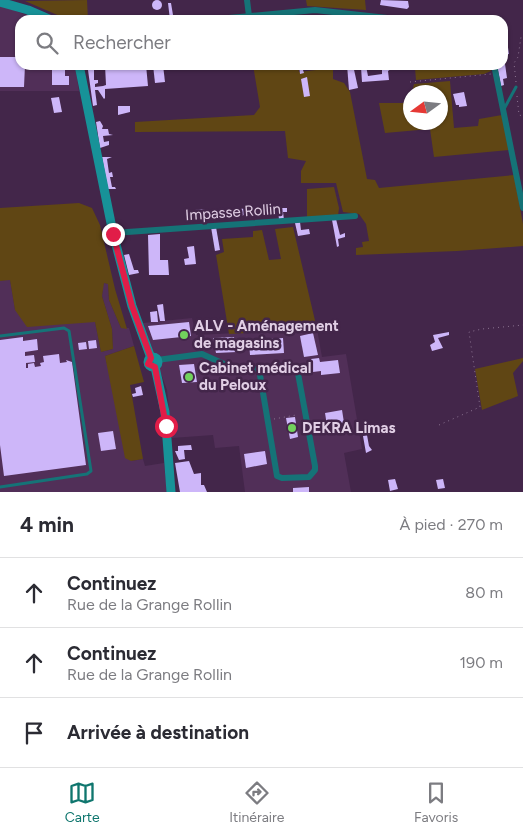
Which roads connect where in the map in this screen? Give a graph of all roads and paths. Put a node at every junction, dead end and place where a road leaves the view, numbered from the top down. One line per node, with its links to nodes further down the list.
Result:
1 (8, 0): 5 (main road)
2 (247, 0): 6 (street)
3 (0, 2): 4 (main road)
4 (40, 15)
5 (46, 15)
6 (249, 15)
7 (260, 15): 8 (street)
8 (360, 15)
9 (523, 37): 15 (path)
10 (80, 70): 16 (main road)
11 (84, 70): 16 (main road)
12 (495, 70): 13 (street)
13 (496, 73): 14 (path); 17 (street)
14 (410, 82)
15 (516, 87): 17 (lane); 18 (path)
16 (86, 93): 21 (main road)
17 (504, 110): 19 (street)
18 (523, 116)
19 (523, 208)
20 (355, 216): 21 (street, Impasse Rollin)
21 (113, 234): 24 (main road)
22 (523, 325): 28 (path)
23 (0, 336): 29 (lane)
24 (154, 362): 25 (street); 30 (main road)
25 (259, 369): 27 (street); 27 (street)
26 (296, 415): 27 (path)
27 (267, 420)
28 (439, 425)
29 (0, 487)
30 (171, 492)

